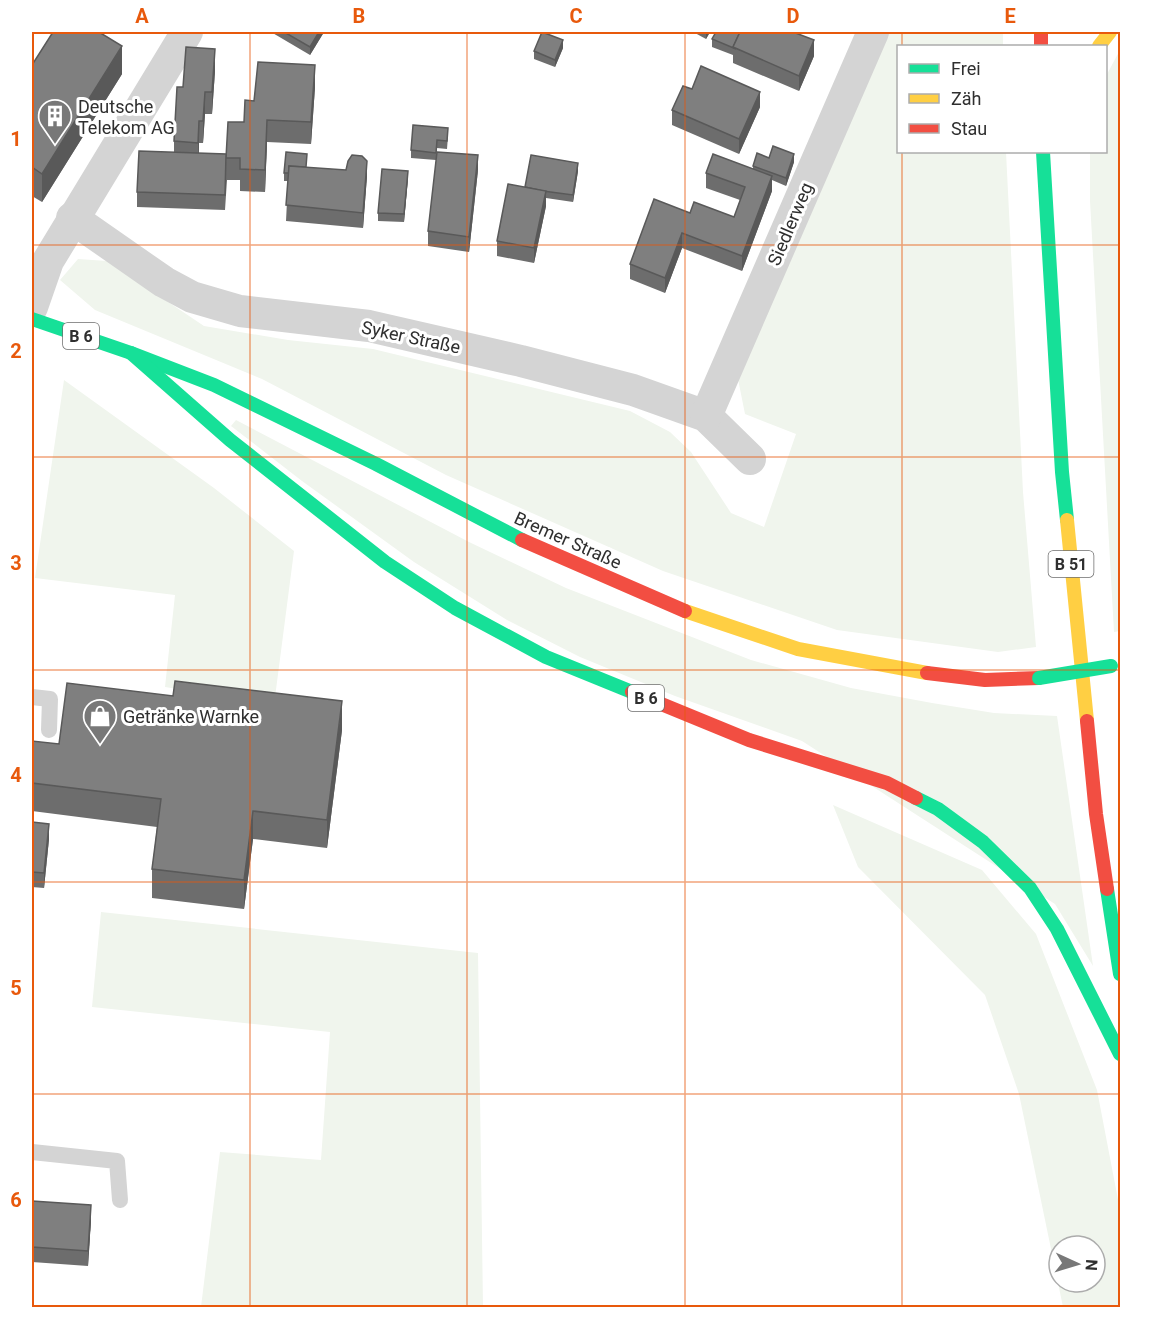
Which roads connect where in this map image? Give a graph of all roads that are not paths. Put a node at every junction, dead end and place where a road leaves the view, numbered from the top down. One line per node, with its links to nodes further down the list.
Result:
1 (187, 32): 6 (street)
2 (873, 32): 10 (street, Siedlerweg)
3 (1110, 32): 4 (main road)
4 (1100, 45)
5 (1043, 153): 15 (main road, B 51)
6 (72, 218): 7 (street); 10 (street, Syker Straße)
7 (32, 307)
8 (32, 319): 9 (main road, Bremer Straße / B 6)
9 (131, 353): 12 (main road, Bremer Straße / B 6, bridge); 16 (main road, B 6)
10 (706, 416): 11 (street, Syker Straße)
11 (750, 459)
12 (1120, 664)
13 (32, 698): 14 (lane)
14 (49, 730)
15 (1120, 974)
16 (1120, 1054)
17 (32, 1152): 18 (lane)
18 (120, 1200)

